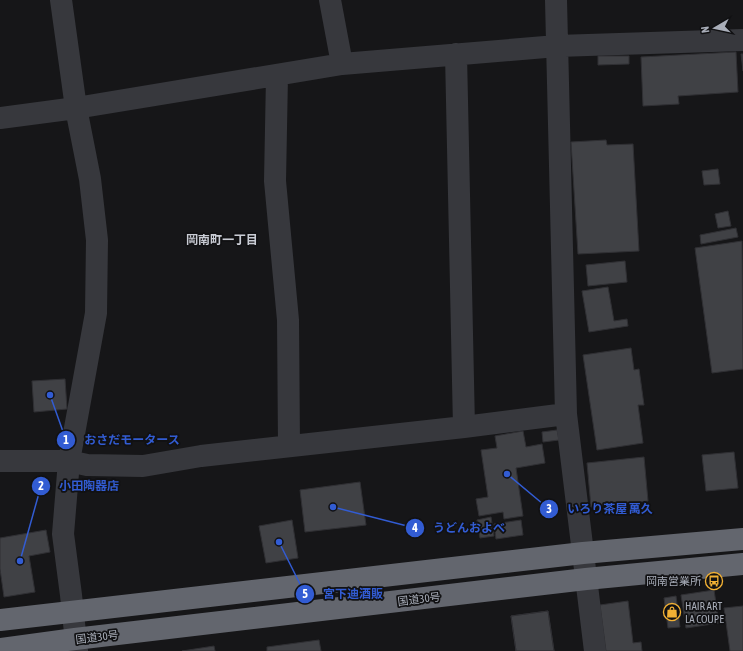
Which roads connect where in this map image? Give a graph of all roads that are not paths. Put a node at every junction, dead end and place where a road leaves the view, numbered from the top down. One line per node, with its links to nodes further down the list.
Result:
1 (61, 0): 9 (street)
2 (330, 0): 7 (street)
3 (556, 0): 5 (street)
4 (743, 40): 5 (street)
5 (557, 46): 6 (street); 11 (street)
6 (456, 54): 7 (street); 12 (street)
7 (342, 64): 8 (street)
8 (277, 76): 9 (street); 13 (street)
9 (76, 108): 10 (street); 15 (street)
10 (0, 118)
11 (566, 414): 12 (street); 17 (street)
12 (464, 428): 13 (street)
13 (289, 446): 15 (street)
14 (0, 461): 15 (street)
15 (69, 461): 20 (street)
16 (743, 539): 17 (highway)
17 (583, 553): 19 (street); 20 (highway)
18 (743, 564): 19 (highway, 国道30号)
19 (586, 579): 22 (highway, 国道30号); 24 (street)
20 (73, 612): 21 (highway); 22 (street)
21 (0, 620)
22 (76, 645): 23 (highway, 国道30号)
23 (0, 649)
24 (595, 651)

